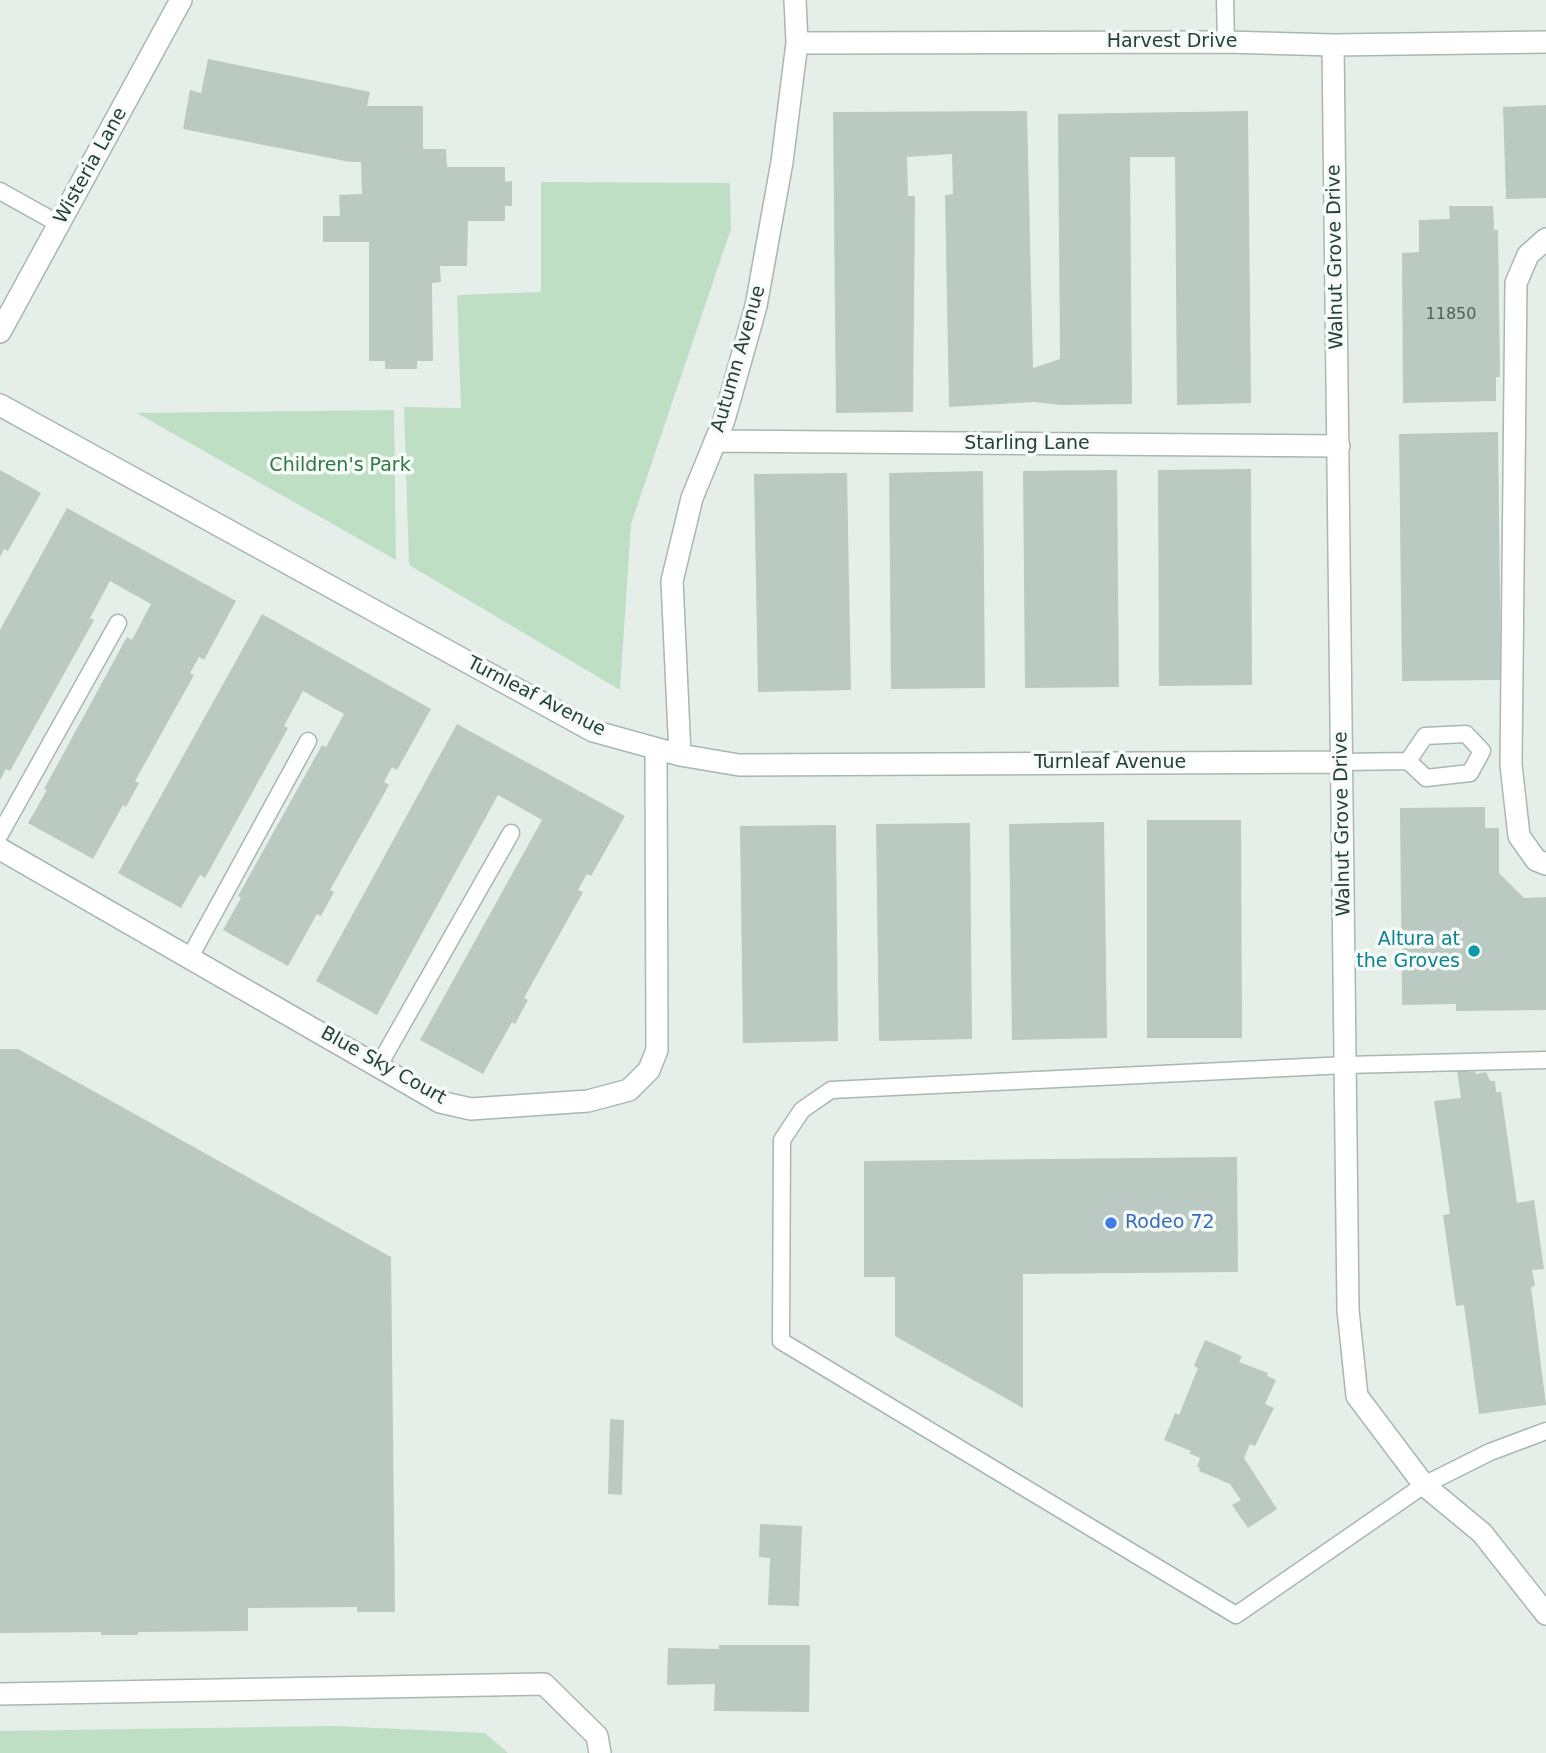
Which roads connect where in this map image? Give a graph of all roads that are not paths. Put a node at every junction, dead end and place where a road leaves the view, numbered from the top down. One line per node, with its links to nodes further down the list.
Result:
1 (181, 0): 9 (street, Wisteria Lane)
2 (794, 0): 6 (street, Autumn Avenue)
3 (1225, 0): 4 (lane)
4 (1226, 42): 6 (street, Harvest Drive); 7 (street, Harvest Drive)
5 (1546, 42): 7 (street, Harvest Drive)
6 (797, 43): 13 (street, Autumn Avenue)
7 (1333, 45): 14 (street, Walnut Grove Drive)
8 (0, 191): 9 (lane)
9 (59, 224): 11 (street, Wisteria Lane)
10 (1546, 239): 17 (street)
11 (0, 332)
12 (0, 405): 18 (street, Turnleaf Avenue)
13 (715, 442): 14 (street, Starling Lane); 20 (street, Autumn Avenue)
14 (1339, 446): 22 (street, Walnut Grove Drive)
15 (118, 623): 24 (lane)
16 (308, 741): 27 (lane)
17 (1511, 748): 19 (lane); 26 (street)
18 (656, 749): 20 (street, Turnleaf Avenue); 29 (street, Blue Sky Court)
19 (1482, 751): 21 (lane); 21 (lane)
20 (680, 755): 22 (street, Turnleaf Avenue)
21 (1408, 761): 22 (lane)
22 (1343, 762): 30 (street, Walnut Grove Drive)
23 (511, 833): 29 (lane)
24 (0, 834)
25 (0, 849): 27 (street, Blue Sky Court)
26 (1546, 864)
27 (190, 957): 29 (street, Blue Sky Court)
28 (1546, 1060): 30 (lane)
29 (379, 1065)
30 (1346, 1065): 32 (street, Walnut Grove Drive); 32 (lane)
31 (1546, 1431): 32 (lane)
32 (1424, 1485): 33 (street, Walnut Grove Drive)
33 (1546, 1614)
34 (0, 1694): 35 (street)
35 (600, 1753)

